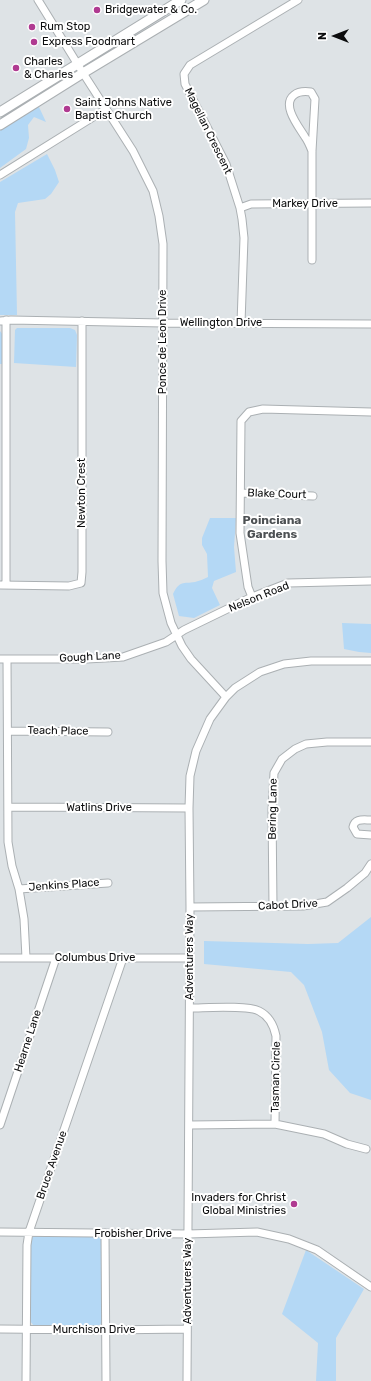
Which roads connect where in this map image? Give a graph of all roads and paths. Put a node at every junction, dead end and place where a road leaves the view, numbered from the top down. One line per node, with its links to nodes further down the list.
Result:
1 (38, 0): 7 (street, Ponce de Leon Drive)
2 (181, 0): 5 (main road)
3 (204, 0): 6 (main road)
4 (298, 0): 18 (street, Magellan Crescent)
5 (138, 26): 6 (main road); 7 (main road)
6 (143, 36): 8 (main road)
7 (77, 64): 8 (street, Ponce de Leon Drive); 9 (main road)
8 (83, 73): 10 (street, Ponce de Leon Drive); 12 (main road)
9 (13, 104): 11 (main road); 12 (main road)
10 (106, 109): 15 (street); 22 (street, Ponce de Leon Drive)
11 (0, 112)
12 (19, 113): 13 (main road)
13 (0, 125)
14 (312, 151): 14 (street); 17 (street)
15 (0, 176)
16 (371, 203): 17 (street, Markey Drive)
17 (312, 204): 18 (street, Markey Drive); 19 (street)
18 (240, 208): 23 (street, Magellan Crescent)
19 (312, 260)
20 (3, 321): 21 (street, Wellington Drive); 29 (street)
21 (82, 321): 22 (street, Wellington Drive); 29 (street, Newton Crest)
22 (163, 323): 23 (street, Wellington Drive); 31 (street, Ponce de Leon Drive)
23 (240, 323): 24 (street, Wellington Drive)
24 (371, 324)
25 (371, 412): 26 (street)
26 (240, 493): 27 (street, Blake Court); 30 (street)
27 (313, 496)
28 (371, 581): 30 (street, Nelson Road)
29 (3, 585)
30 (252, 597): 31 (street, Nelson Road)
31 (177, 636): 32 (street, Gough Lane); 34 (street, Ponce de Leon Drive)
32 (4, 659): 35 (street)
33 (371, 661): 34 (street, Adventurers Way)
34 (226, 697): 39 (street, Adventurers Way)
35 (8, 731): 36 (street, Teach Place); 38 (street)
36 (108, 732)
37 (371, 742): 45 (street, Bering Lane)
38 (9, 808): 39 (street, Watlins Drive); 44 (street)
39 (189, 808): 46 (street, Adventurers Way)
40 (371, 820): 41 (street)
41 (371, 835)
42 (371, 864): 45 (street, Cabot Drive)
43 (108, 883): 44 (street, Jenkins Place)
44 (19, 889): 48 (street)
45 (273, 906): 46 (street, Cabot Drive)
46 (190, 907): 51 (street, Adventurers Way)
47 (0, 958): 48 (street, Columbus Drive)
48 (26, 958): 49 (street, Columbus Drive)
49 (56, 958): 50 (street, Columbus Drive); 54 (street, Hearne Lane)
50 (123, 958): 51 (street, Columbus Drive); 58 (street, Bruce Avenue)
51 (189, 958): 52 (street, Adventurers Way)
52 (190, 1008): 53 (street, Tasman Circle); 55 (street, Adventurers Way)
53 (275, 1124): 55 (street); 56 (street)
54 (0, 1125)
55 (190, 1125): 60 (street, Adventurers Way)
56 (366, 1149)
57 (0, 1232): 58 (street, Frobisher Drive)
58 (29, 1232): 59 (street, Frobisher Drive); 64 (street, Bruce Avenue)
59 (106, 1234): 60 (street, Frobisher Drive); 65 (street)
60 (188, 1234): 61 (street, Frobisher Drive); 63 (street, Adventurers Way)
61 (371, 1287)
62 (0, 1329): 64 (street, Murchison Drive)
63 (187, 1329): 65 (street, Murchison Drive); 68 (street, Adventurers Way)
64 (26, 1330): 65 (street, Murchison Drive); 66 (street, Bruce Avenue)
65 (106, 1330): 67 (street)
66 (26, 1381)
67 (106, 1381)
68 (187, 1381)

